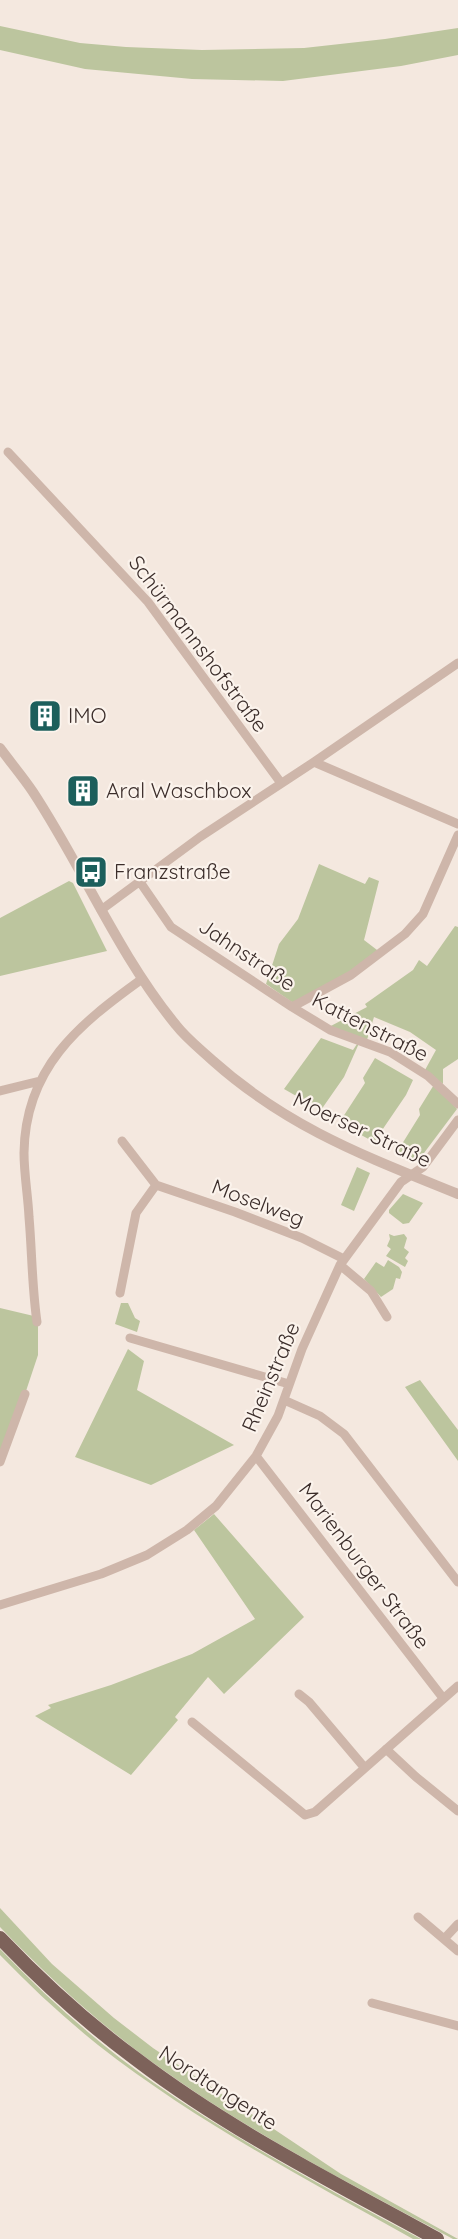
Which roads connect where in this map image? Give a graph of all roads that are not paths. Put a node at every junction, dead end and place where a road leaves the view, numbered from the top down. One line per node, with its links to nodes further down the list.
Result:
1 (8, 452): 5 (street, Schürmannshofstraße)
2 (458, 663): 4 (street)
3 (0, 748): 9 (street, Moerser Straße)
4 (314, 762): 5 (street); 6 (street)
5 (281, 783): 8 (street)
6 (458, 824)
7 (458, 835): 11 (street, Jahnstraße)
8 (140, 882): 9 (street); 11 (street, Jahnstraße)
9 (101, 910): 10 (street, Moerser Straße)
10 (142, 978): 12 (street); 17 (street, Moerser Straße)
11 (292, 1007): 14 (street, Kattenstraße)
12 (40, 1081): 13 (street); 23 (street)
13 (0, 1091)
14 (458, 1104)
15 (458, 1120): 17 (street)
16 (122, 1141): 18 (street)
17 (410, 1175): 19 (street, Moerser Straße); 20 (street, Rheinstraße)
18 (156, 1185): 20 (street, Moselweg); 21 (street)
19 (458, 1194)
20 (342, 1262): 22 (street); 25 (street, Rheinstraße)
21 (120, 1293)
22 (387, 1317)
23 (37, 1322)
24 (130, 1338): 25 (street)
25 (289, 1384): 27 (street, Rheinstraße)
26 (25, 1394): 29 (street)
27 (284, 1400): 28 (street, Rheinstraße); 30 (street)
28 (256, 1456): 31 (street, Rheinstraße); 34 (street, Marienburger Straße)
29 (0, 1462)
30 (458, 1582)
31 (0, 1605)
32 (458, 1686): 34 (street)
33 (299, 1694): 37 (street)
34 (443, 1698): 36 (street)
35 (192, 1722): 37 (street)
36 (386, 1749): 37 (street); 38 (street)
37 (364, 1767)
38 (458, 1811)
39 (418, 1917): 42 (street)
40 (458, 1924): 42 (street)
41 (0, 1938): 46 (main road, Nordtangente)
42 (444, 1940): 43 (street)
43 (458, 1951)
44 (372, 2003): 45 (street)
45 (458, 2026)
46 (438, 2239)

